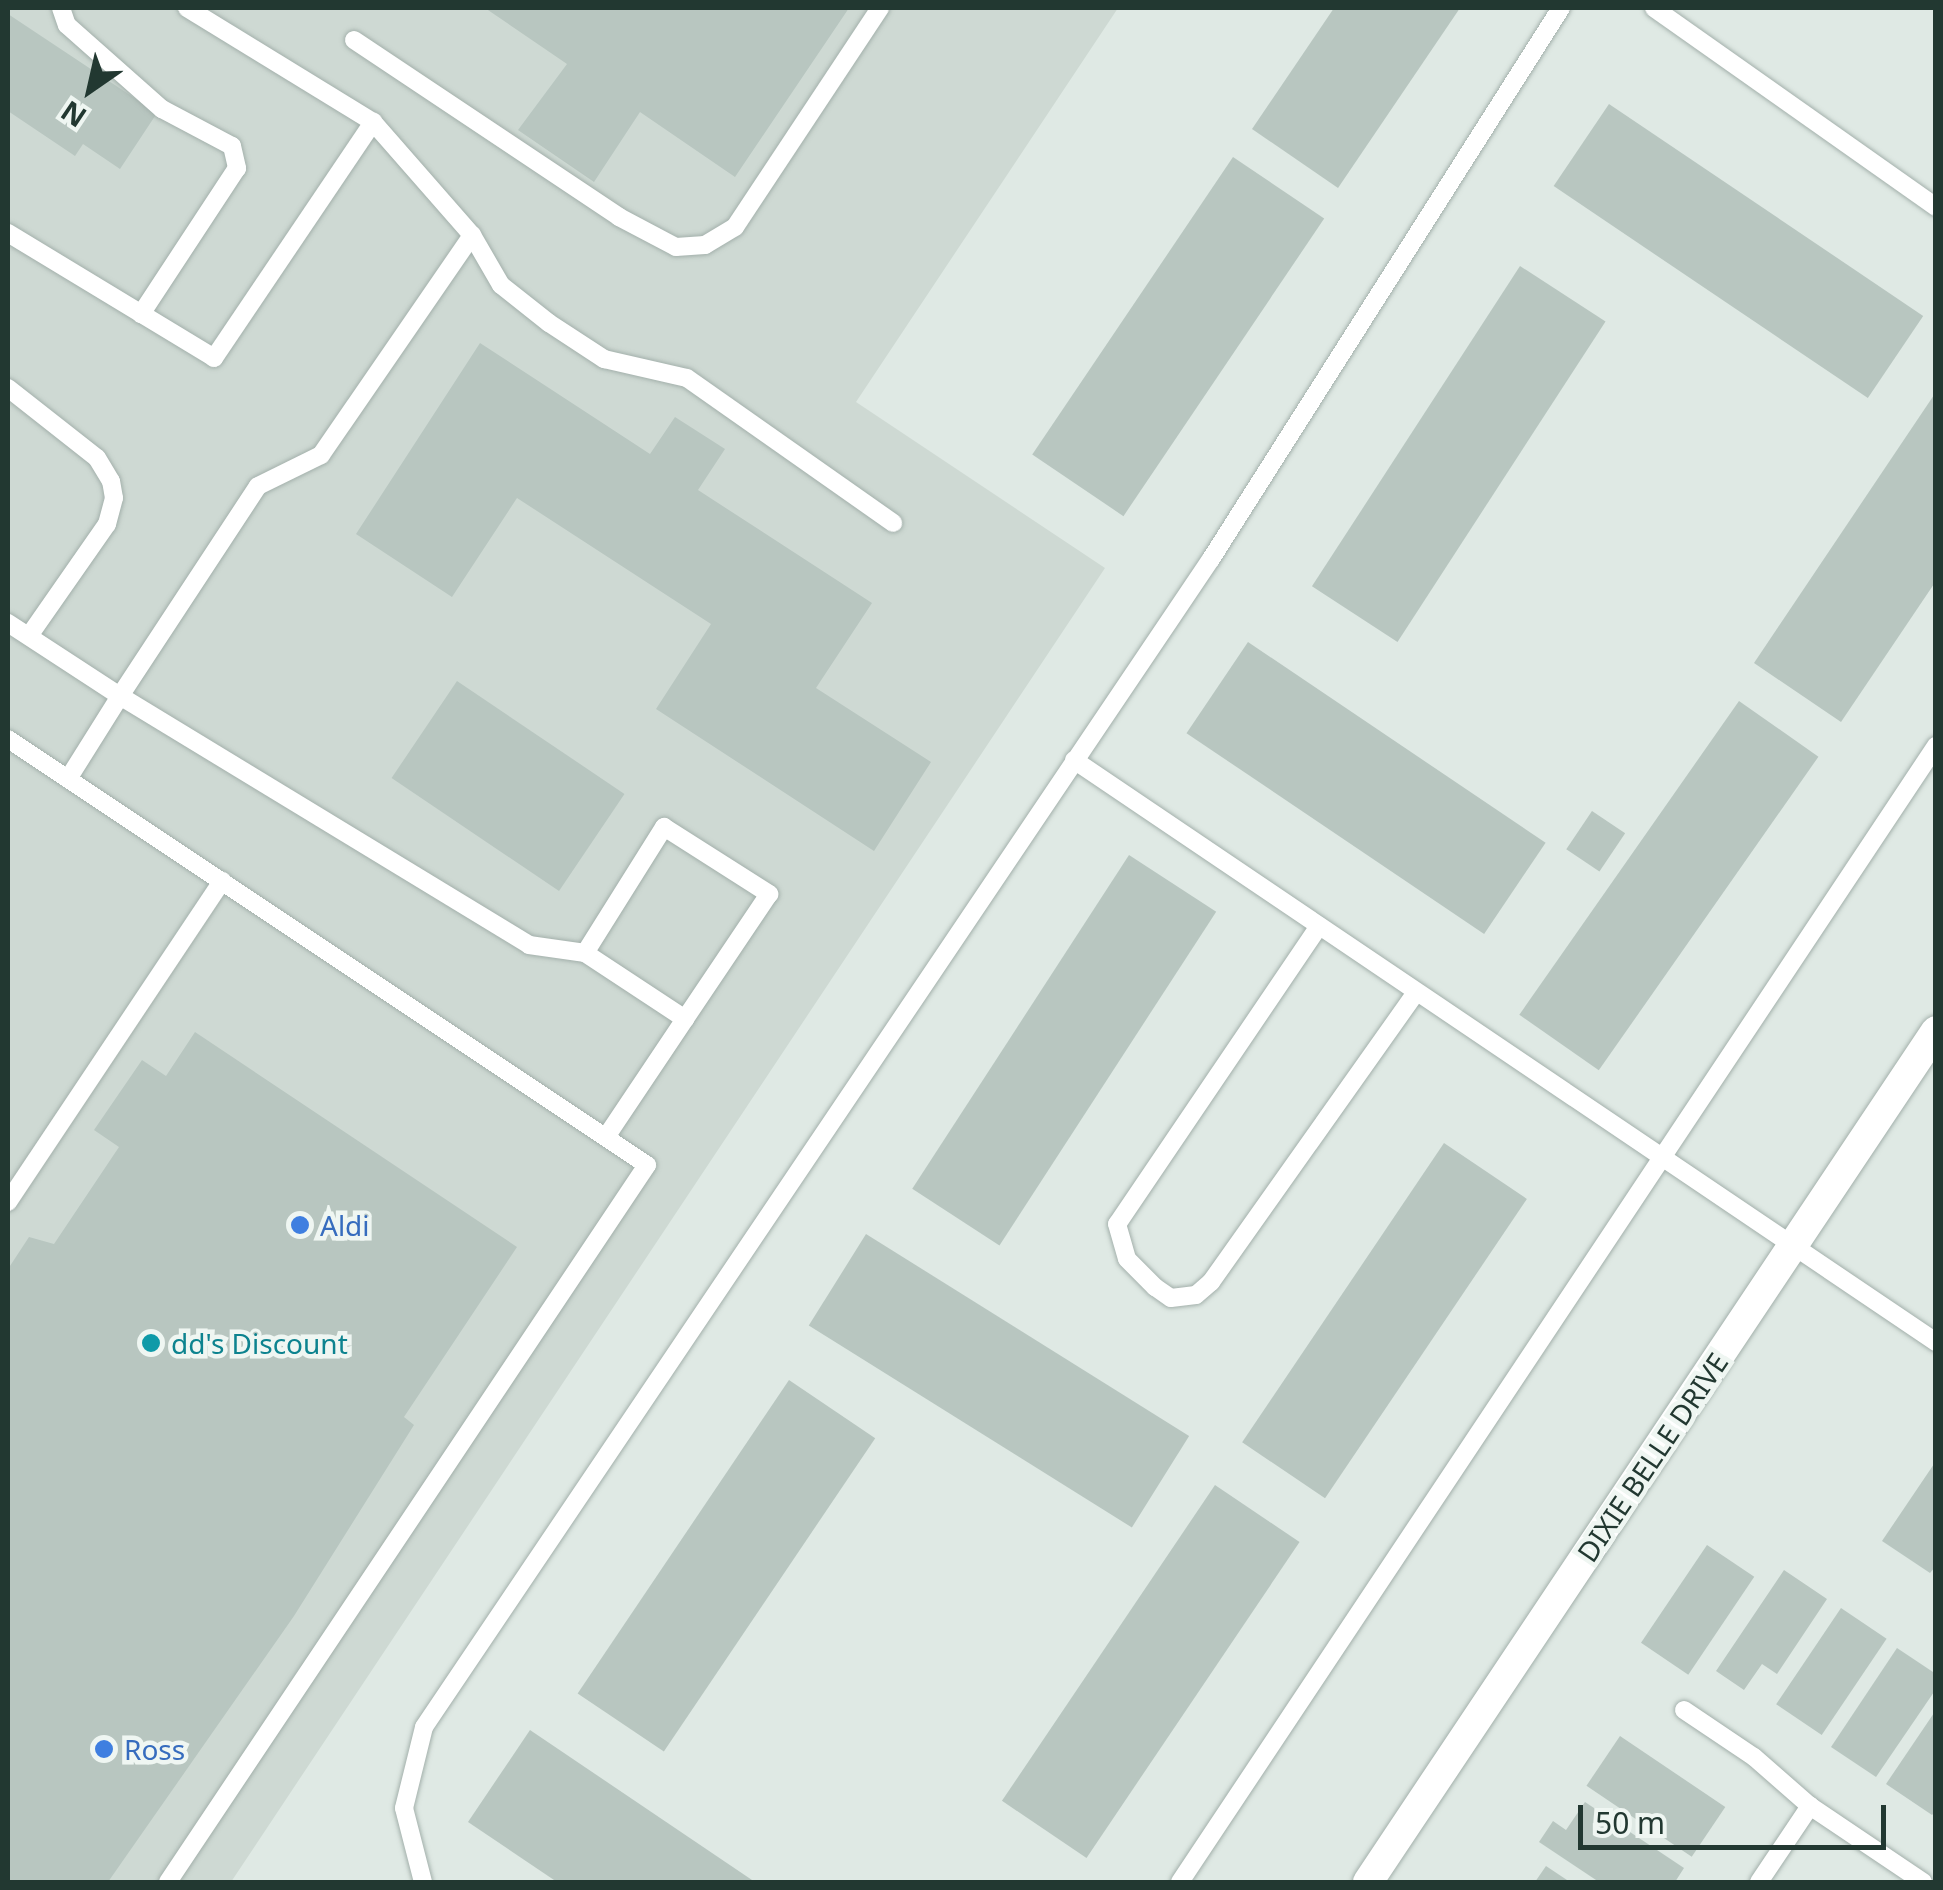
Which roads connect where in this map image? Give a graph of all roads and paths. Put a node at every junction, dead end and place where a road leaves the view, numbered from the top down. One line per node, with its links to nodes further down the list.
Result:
1 (61, 8): 11 (lane)
2 (188, 8): 7 (lane)
3 (880, 8): 6 (lane)
4 (1561, 8): 19 (lane)
5 (1654, 8): 8 (lane)
6 (354, 40)
7 (373, 122): 10 (lane); 11 (lane)
8 (1936, 207)
9 (8, 233): 11 (lane)
10 (472, 235): 13 (lane); 16 (lane)
11 (141, 314)
12 (8, 388): 15 (lane)
13 (893, 523)
14 (8, 623): 15 (lane)
15 (29, 636): 16 (lane)
16 (120, 696): 20 (lane); 23 (lane)
17 (8, 738): 20 (lane)
18 (1936, 746): 28 (lane)
19 (1074, 760): 22 (lane); 35 (lane)
20 (68, 779): 21 (lane)
21 (222, 881): 27 (lane); 29 (lane)
22 (1318, 926): 24 (lane); 24 (lane)
23 (585, 953): 25 (lane); 25 (lane)
24 (1416, 992): 28 (lane)
25 (685, 1019): 27 (lane)
26 (1936, 1032): 30 (street, DIXIE BELLE DRIVE)
27 (606, 1137): 34 (lane)
28 (1660, 1158): 30 (lane); 36 (lane)
29 (8, 1202)
30 (1792, 1247): 31 (lane); 37 (street, DIXIE BELLE DRIVE)
31 (1936, 1342)
32 (1684, 1710): 33 (lane)
33 (1810, 1806): 38 (lane); 39 (lane)
34 (168, 1882)
35 (423, 1882)
36 (1180, 1882)
37 (1368, 1882)
38 (1759, 1882)
39 (1923, 1882)

